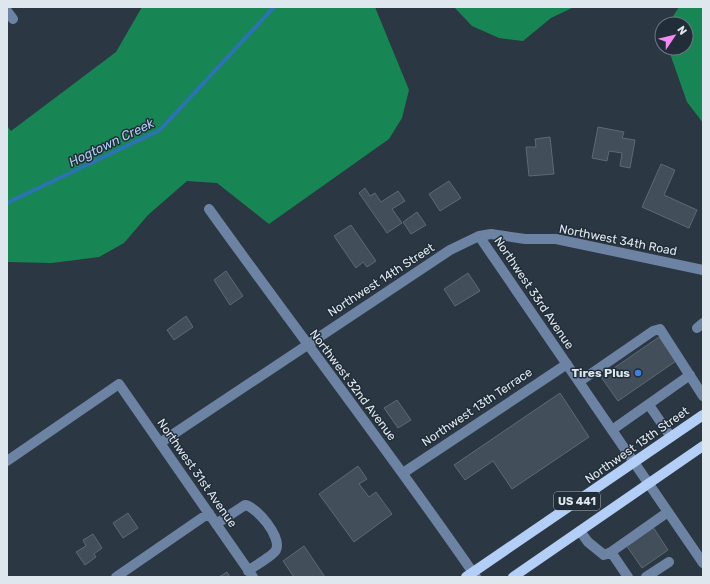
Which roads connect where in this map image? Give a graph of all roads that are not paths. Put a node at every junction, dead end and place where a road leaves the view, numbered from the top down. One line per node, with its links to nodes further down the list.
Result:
1 (209, 209): 4 (street, Northwest 32nd Avenue)
2 (479, 236): 3 (street, Northwest 34th Road); 4 (street, Northwest 14th Street); 5 (street, Northwest 33rd Avenue)
3 (703, 270)
4 (306, 345): 13 (street, Northwest 14th Street); 17 (street, Northwest 32nd Avenue)
5 (567, 364): 7 (street, Northwest 33rd Avenue); 17 (street, Northwest 13th Terrace)
6 (690, 375): 7 (street); 8 (street); 9 (street)
7 (579, 382): 11 (street, Northwest 33rd Avenue)
8 (703, 396)
9 (649, 405): 11 (street); 12 (street)
10 (703, 415): 12 (main road, Northwest 13th Street / US 441)
11 (612, 430): 16 (street, Northwest 33rd Avenue)
12 (670, 437): 16 (main road, Northwest 13th Street / US 441)
13 (160, 443): 15 (street, Northwest 31st Avenue); 20 (street, Northwest 31st Avenue)
14 (703, 446): 18 (main road, US 441)
15 (7, 461)
16 (634, 463): 18 (street, Northwest 33rd Avenue); 27 (main road, Northwest 13th Street / US 441)
17 (403, 473): 27 (street, Northwest 32nd Avenue)
18 (648, 484): 19 (street, Northwest 33rd Avenue); 22 (main road, US 441)
19 (668, 512): 23 (street); 25 (street, Northwest 33rd Avenue)
20 (209, 513): 21 (street, Northwest 31st Avenue); 28 (street)
21 (216, 524): 26 (street, Northwest 31st Avenue); 26 (street)
22 (580, 531): 23 (street); 29 (main road, US 441)
23 (611, 552): 30 (street)
24 (669, 562): 31 (street)
25 (703, 563)
26 (250, 574)
27 (471, 576)
28 (116, 577)
29 (513, 577)
30 (628, 577)
31 (646, 577)

